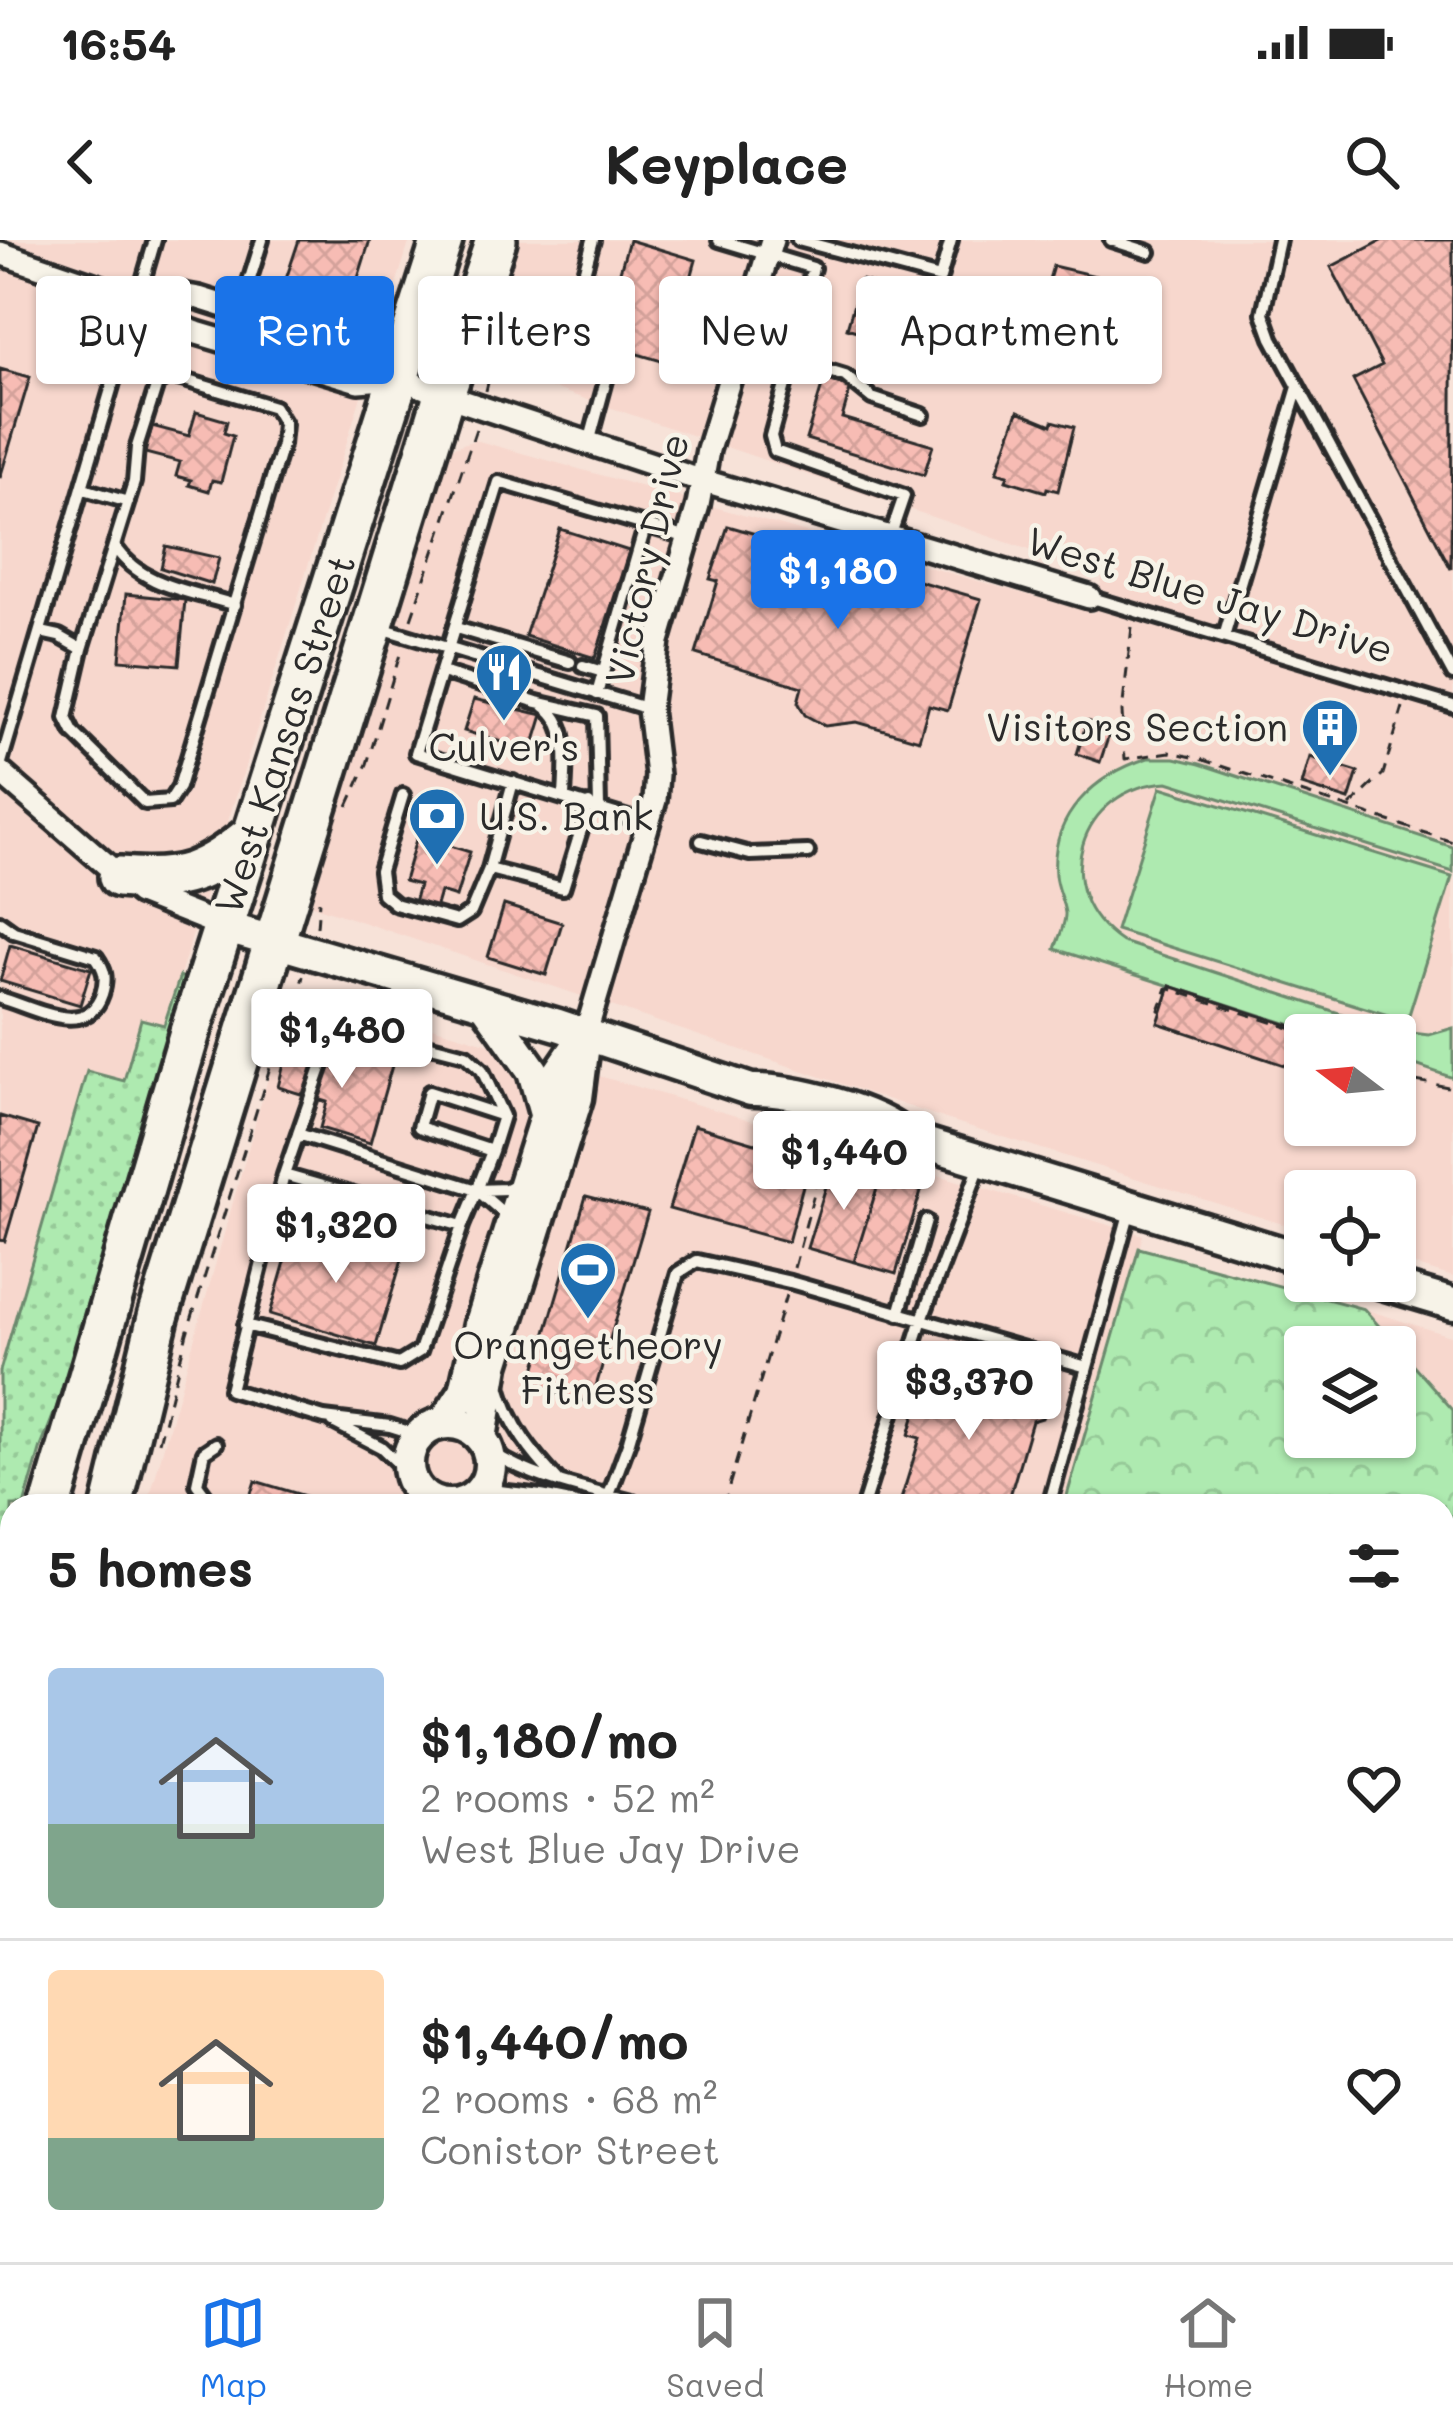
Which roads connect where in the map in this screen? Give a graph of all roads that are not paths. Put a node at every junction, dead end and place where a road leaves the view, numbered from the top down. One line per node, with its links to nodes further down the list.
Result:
1 (155, 240): 17 (lane)
2 (262, 240): 18 (lane)
3 (442, 240): 24 (highway, West Kansas Street)
4 (496, 240): 29 (highway, West Kansas Street)
5 (592, 240): 31 (lane)
6 (719, 240): 11 (lane)
7 (798, 240): 8 (lane)
8 (951, 240)
9 (1111, 240): 12 (lane)
10 (1280, 240): 28 (lane)
11 (770, 247): 19 (street, Victory Drive); 20 (lane)
12 (1149, 252)
13 (0, 253): 15 (street)
14 (0, 268): 15 (street)
15 (47, 270): 16 (street)
16 (66, 276)
17 (144, 276)
18 (251, 276)
19 (761, 276)
20 (811, 276)
21 (191, 331): 24 (street)
22 (832, 372): 30 (lane)
23 (394, 374): 24 (street)
24 (398, 378): 29 (street, West Blue Jay Drive); 62 (highway, West Kansas Street)
25 (113, 384): 33 (lane)
26 (728, 384): 32 (street, Victory Drive)
27 (785, 384): 36 (lane)
28 (1298, 387): 44 (lane); 51 (lane)
29 (444, 395): 31 (street, West Blue Jay Drive); 42 (highway, West Kansas Street)
30 (922, 415)
31 (589, 443): 32 (street, West Blue Jay Drive)
32 (704, 481): 36 (street, West Blue Jay Drive); 37 (street, Victory Drive)
33 (84, 489): 34 (lane); 43 (lane)
34 (128, 502): 38 (lane); 40 (lane)
35 (646, 524): 37 (lane); 41 (lane); 50 (lane)
36 (890, 537): 39 (street, West Blue Jay Drive)
37 (688, 538): 55 (street, Victory Drive)
38 (114, 545): 40 (lane); 45 (lane)
39 (1089, 596): 44 (lane, West Blue Jay Drive)
40 (235, 605): 45 (lane)
41 (456, 628): 46 (lane); 47 (lane)
42 (389, 631): 46 (lane); 69 (highway, West Kansas Street)
43 (41, 632): 45 (lane); 56 (lane)
44 (1223, 637): 54 (lane, West Blue Jay Drive)
45 (82, 649)
46 (449, 650): 49 (lane); 52 (lane)
47 (570, 662)
48 (584, 666): 50 (lane)
49 (442, 672): 53 (lane); 57 (lane)
50 (603, 672): 52 (lane)
51 (1453, 674)
52 (597, 694): 55 (lane)
53 (537, 702): 59 (lane); 60 (lane)
54 (1453, 706)
55 (649, 709): 61 (street, Victory Drive)
56 (0, 769): 66 (street)
57 (513, 782): 59 (lane); 65 (lane)
58 (403, 795): 65 (lane)
59 (564, 797): 60 (lane)
60 (594, 806): 61 (lane); 65 (lane)
61 (648, 824): 72 (street, Victory Drive)
62 (253, 834): 66 (highway); 68 (highway, West Kansas Street)
63 (701, 842): 64 (lane)
64 (808, 852)
65 (489, 869)
66 (119, 877): 68 (street)
67 (0, 922): 70 (lane)
68 (224, 928): 69 (main road); 99 (highway, West Kansas Street)
69 (273, 940): 71 (main road); 100 (highway, West Kansas Street)
70 (0, 998)
71 (486, 1005): 72 (main road); 74 (main road)
72 (585, 1036): 74 (main road); 77 (main road); 91 (main road)
73 (503, 1116): 75 (lane); 76 (lane); 76 (lane)
74 (545, 1117): 79 (main road)
75 (298, 1134): 78 (lane); 80 (lane)
76 (493, 1151): 80 (lane)
77 (981, 1162): 81 (main road); 89 (lane)
78 (284, 1175): 84 (lane); 90 (lane)
79 (525, 1180): 80 (lane); 82 (main road)
80 (477, 1190): 82 (lane); 84 (lane)
81 (1131, 1207): 85 (main road); 92 (lane)
82 (513, 1222): 94 (main road)
83 (926, 1222): 88 (lane)
84 (462, 1226): 90 (lane)
85 (1284, 1254)
86 (1416, 1293): 87 (main road)
87 (1453, 1304)
88 (899, 1313): 89 (lane); 104 (lane)
89 (922, 1319): 92 (lane); 105 (lane)
90 (245, 1324): 93 (lane)
91 (493, 1365): 96 (main road); 97 (lane)
92 (1087, 1367): 106 (lane)
93 (324, 1418): 94 (lane); 98 (lane)
94 (431, 1429): 96 (main road); 98 (main road)
95 (215, 1444): 101 (lane)
96 (485, 1444): 97 (lane); 102 (main road)
97 (558, 1480): 103 (lane)
98 (412, 1488)
99 (54, 1494)
100 (115, 1494)
101 (204, 1494)
102 (473, 1494)
103 (592, 1494)
104 (609, 1494)
105 (867, 1494)
106 (1052, 1494)

